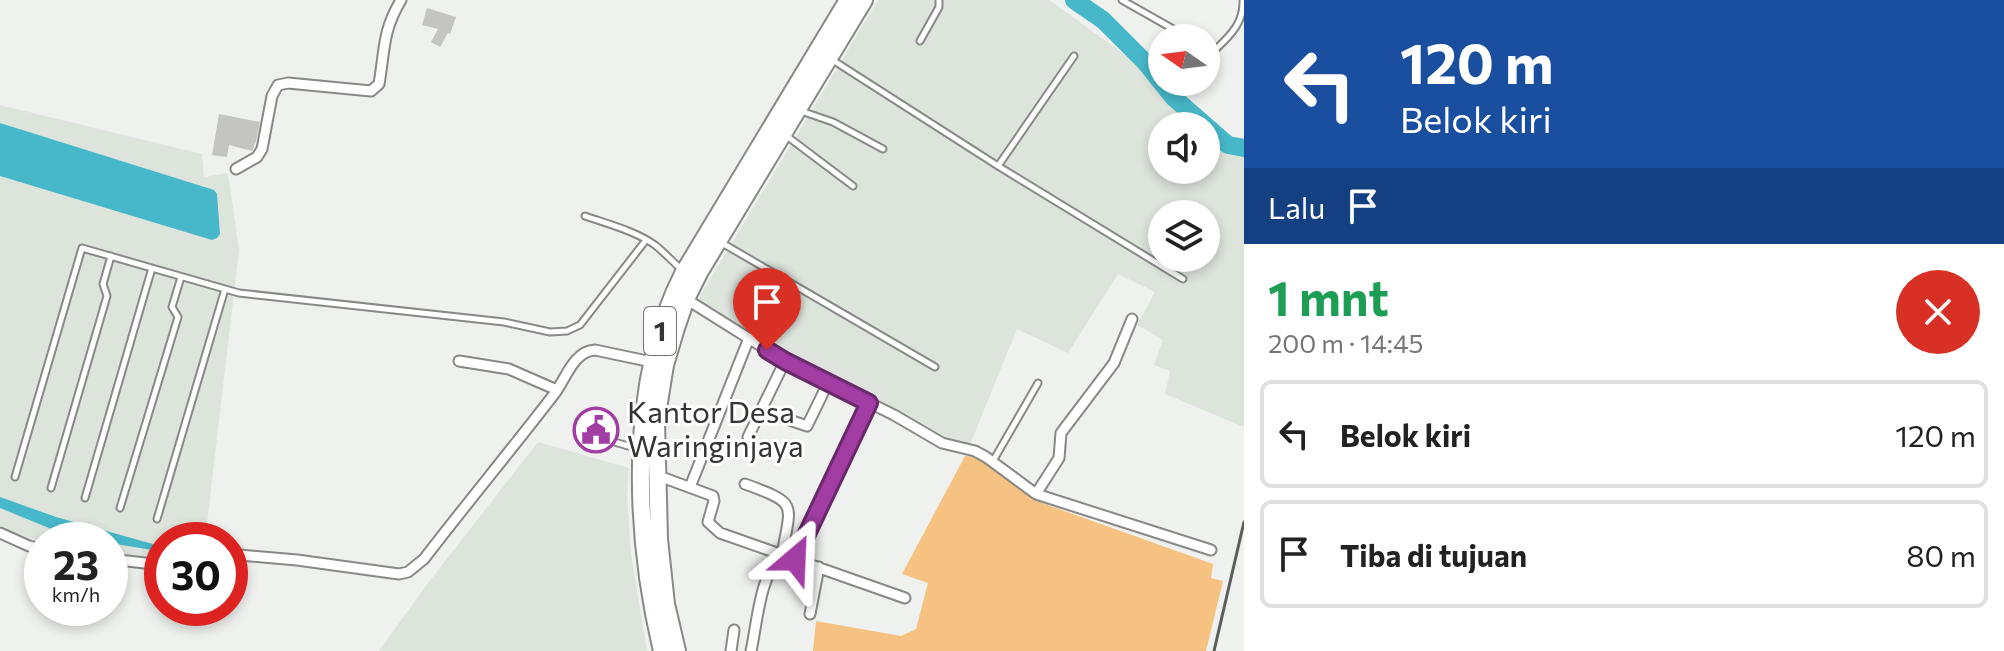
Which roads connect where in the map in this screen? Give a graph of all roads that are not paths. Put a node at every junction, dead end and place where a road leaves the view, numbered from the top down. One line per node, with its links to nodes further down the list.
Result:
1 (401, 0): 16 (street)
2 (848, 0): 10 (highway, 1)
3 (864, 0): 10 (highway, 1)
4 (939, 0): 8 (lane)
5 (1243, 0): 9 (lane)
6 (1126, 1): 7 (lane)
7 (1165, 24)
8 (920, 41)
9 (1220, 45)
10 (824, 54): 12 (highway, 1); 15 (lane); 23 (highway, 1)
11 (1074, 56): 15 (lane)
12 (798, 110): 13 (highway, 1); 14 (lane)
13 (783, 134): 17 (lane); 20 (highway, 1)
14 (883, 149)
15 (998, 166): 25 (lane)
16 (236, 169)
17 (853, 186)
18 (585, 216): 19 (lane)
19 (646, 240): 23 (lane); 26 (lane)
20 (718, 241): 27 (highway, 1); 33 (lane)
21 (111, 256): 22 (lane); 44 (lane); 47 (lane)
22 (152, 268): 24 (lane); 49 (lane)
23 (684, 272): 32 (highway, 1)
24 (181, 276): 26 (lane); 50 (lane)
25 (1183, 279)
26 (225, 289): 51 (lane)
27 (686, 299): 29 (street); 43 (highway, 1)
28 (1132, 319): 48 (street)
29 (749, 338): 31 (street); 46 (street)
30 (459, 361): 36 (street)
31 (785, 361): 34 (street); 38 (street)
32 (652, 362): 36 (street); 41 (highway, 1)
33 (935, 367)
34 (828, 383): 37 (street); 38 (street)
35 (1038, 383): 42 (lane)
36 (557, 390): 56 (street)
37 (869, 403): 42 (street); 57 (street)
38 (760, 410): 39 (street)
39 (748, 437)
40 (608, 440): 41 (lane)
41 (643, 450): 62 (highway, 1)
42 (993, 462): 48 (street)
43 (656, 475): 46 (street); 63 (highway, 1)
44 (15, 477)
45 (745, 484): 55 (street)
46 (690, 487): 55 (street)
47 (51, 488)
48 (1036, 494): 54 (street)
49 (85, 498)
50 (120, 508)
51 (157, 519)
52 (0, 533): 53 (street)
53 (24, 544)
54 (1211, 550)
55 (782, 555): 57 (street); 65 (street)
56 (248, 556)
57 (795, 559): 58 (street)
58 (819, 567): 59 (street); 60 (street)
59 (905, 598)
60 (810, 614)
61 (734, 630): 64 (street)
62 (662, 651)
63 (677, 651)
64 (731, 651)
65 (751, 651)

